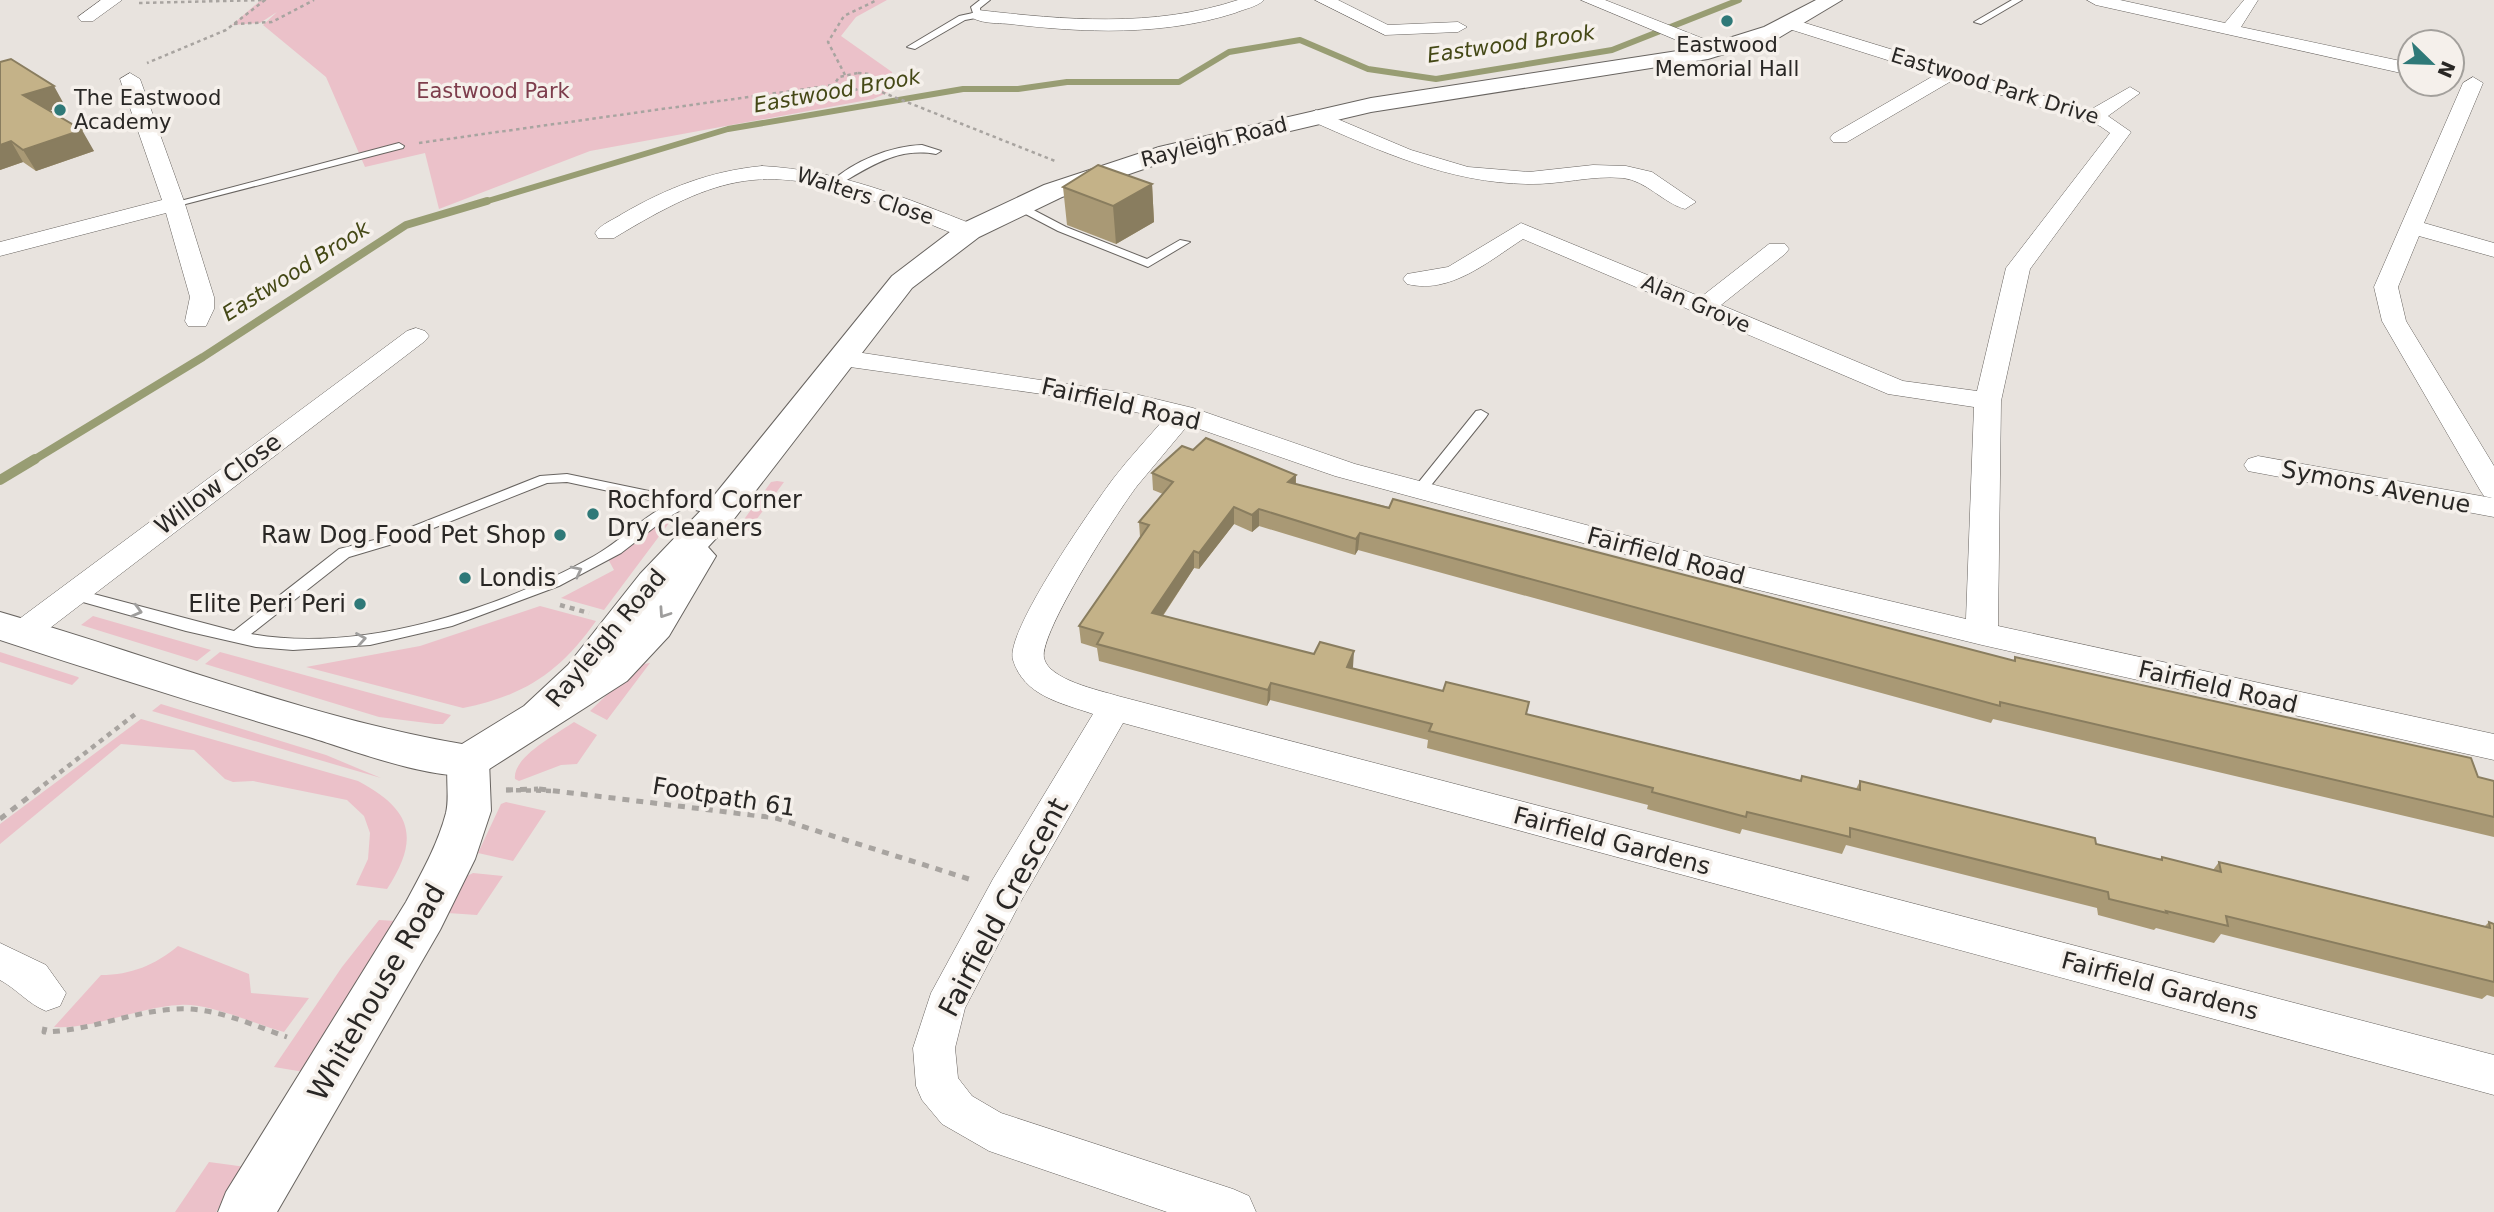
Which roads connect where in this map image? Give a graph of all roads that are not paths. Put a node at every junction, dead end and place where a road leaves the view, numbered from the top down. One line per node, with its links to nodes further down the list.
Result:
1 (1255, 0): 9 (street)
2 (1324, 0): 13 (street)
3 (1590, 0): 16 (street)
4 (1832, 0): 12 (main road, Rayleigh Road)
5 (2018, 0): 11 (lane)
6 (2096, 0): 14 (street)
7 (2250, 1): 14 (street)
8 (111, 2): 10 (street)
9 (982, 8): 15 (lane)
10 (87, 17)
11 (1978, 22)
12 (1792, 24): 16 (main road, Rayleigh Road); 18 (street, Eastwood Park Drive)
13 (1458, 27)
14 (2230, 29): 17 (street)
15 (912, 47)
16 (1716, 50): 22 (main road, Rayleigh Road)
17 (2396, 66)
18 (1953, 72): 23 (street, Eastwood Park Drive); 24 (street)
19 (130, 79): 29 (street)
20 (2473, 82): 31 (street, Symons Avenue)
21 (2130, 93): 23 (street)
22 (1316, 116): 28 (street); 30 (main road, Rayleigh Road)
23 (2093, 117): 43 (street, Eastwood Park Drive)
24 (1840, 138)
25 (399, 146): 29 (lane)
26 (936, 151): 27 (lane)
27 (836, 181): 32 (street, Walters Close); 34 (street, Walters Close)
28 (1685, 202)
29 (174, 204): 35 (street); 40 (street)
30 (1018, 206): 32 (main road, Rayleigh Road); 33 (lane)
31 (2410, 226): 37 (street); 47 (street, Symons Avenue)
32 (969, 231): 42 (main road, Rayleigh Road)
33 (1184, 243)
34 (633, 244)
35 (0, 249)
36 (1777, 249): 39 (street)
37 (2494, 250)
38 (1415, 279): 39 (street, Alan Grove)
39 (1704, 307): 43 (street, Alan Grove)
40 (200, 309)
41 (416, 336): 51 (street, Willow Close)
42 (842, 358): 44 (street, Fairfield Road); 49 (main road, Rayleigh Road)
43 (1988, 401): 53 (street, Eastwood Park Drive)
44 (1183, 414): 48 (street, Fairfield Road); 55 (street, Fairfield Gardens)
45 (1481, 414): 48 (lane)
46 (2258, 465): 50 (street, Symons Avenue)
47 (2494, 490)
48 (1419, 491): 53 (street, Fairfield Road)
49 (703, 507): 54 (lane, one-way to 49); 54 (lane); 57 (main road, Rayleigh Road)
50 (2494, 509)
51 (71, 593): 52 (street, Willow Close); 54 (lane, one-way to 54)
52 (11, 629): 57 (main road)
53 (1983, 634): 56 (street, Fairfield Road)
54 (237, 637)
55 (1114, 708): 60 (street, Fairfield Gardens); 62 (street, Fairfield Crescent)
56 (2494, 747)
57 (469, 776): 61 (main road, Whitehouse Road)
58 (0, 960): 59 (street)
59 (46, 993)
60 (2494, 1075)
61 (246, 1212)
62 (1233, 1212)

